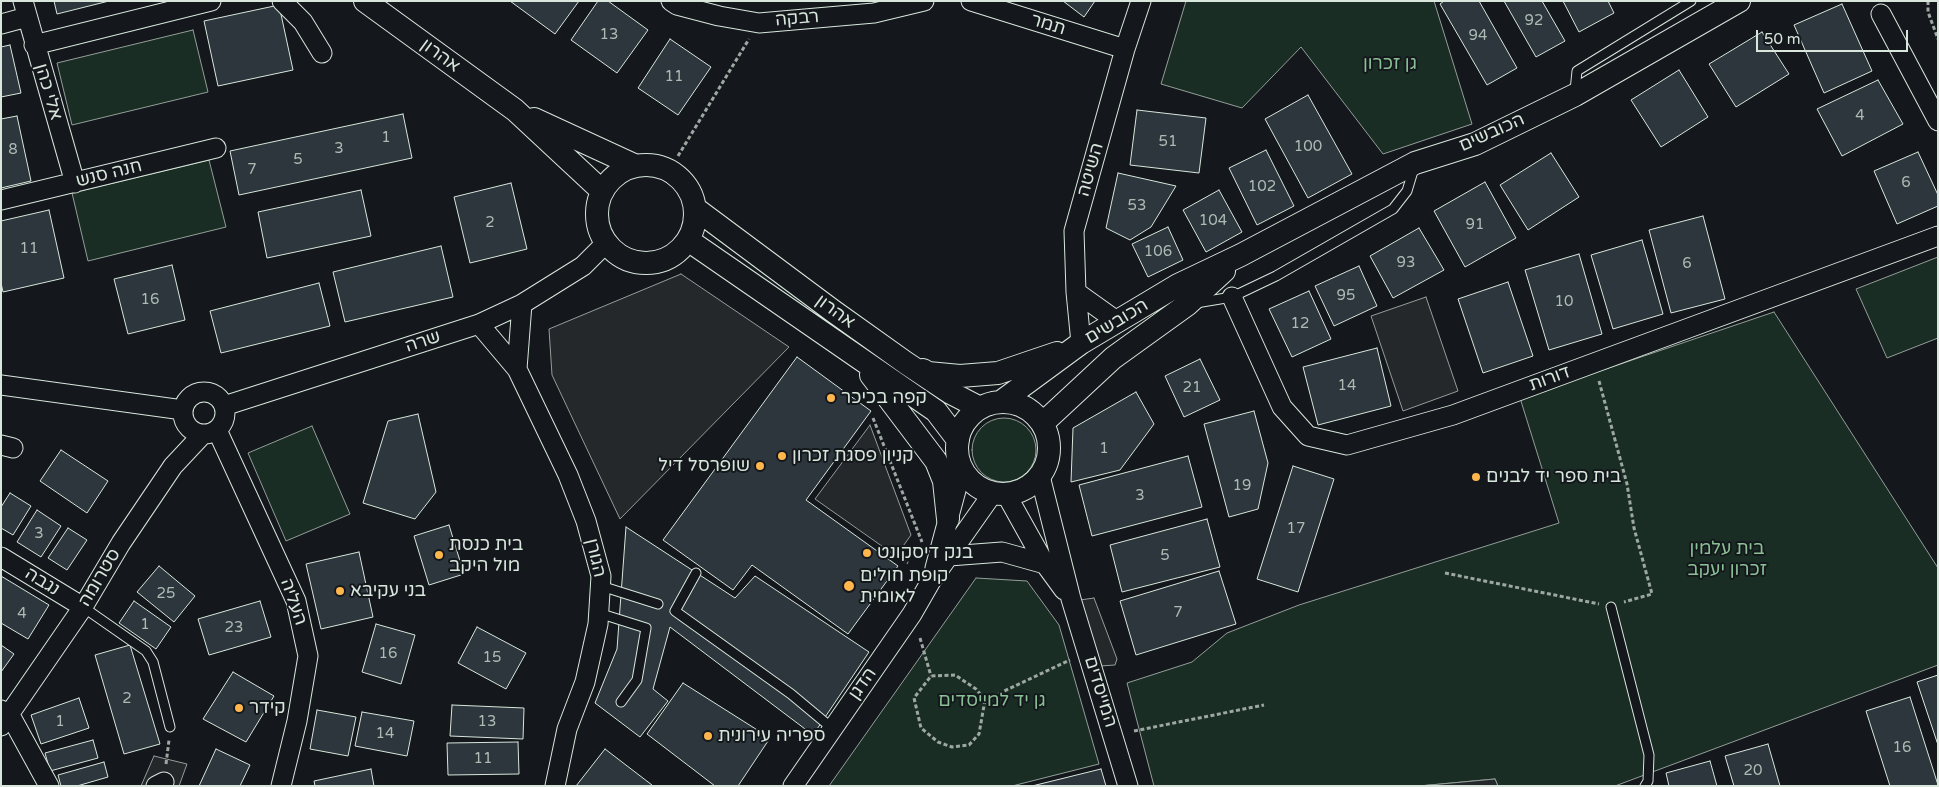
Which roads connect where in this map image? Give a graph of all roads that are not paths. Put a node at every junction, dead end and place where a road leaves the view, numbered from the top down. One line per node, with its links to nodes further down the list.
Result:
1 (211, 1): 13 (street)
2 (282, 1): 15 (street)
3 (365, 1): 17 (street, אהרון)
4 (671, 1): 5 (street, רבקה)
5 (924, 1)
6 (971, 1): 14 (street, תמר)
7 (1141, 1): 14 (street, השיטה)
8 (1691, 1): 16 (lane)
9 (1739, 1): 16 (street, הכובשים)
10 (25, 9): 12 (street); 13 (street, אלי כהן)
11 (1880, 14): 18 (street)
12 (1, 24)
13 (34, 45): 22 (street, אלי כהן)
14 (1125, 49): 30 (street, השיטה)
15 (322, 53)
16 (1574, 95): 20 (street, הכובשים)
17 (515, 110): 21 (street, אהרון); 23 (street, אהרון)
18 (1938, 121)
19 (216, 148): 22 (street, חנה סנש)
20 (1415, 162): 29 (street, הכובשים); 31 (lane)
21 (636, 166): 23 (street); 25 (street)
22 (75, 183): 24 (street, חנה סנש)
23 (602, 191): 28 (street)
24 (1, 200)
25 (696, 209): 27 (street); 38 (street, אהרון)
26 (1938, 236): 31 (street, דורות)
27 (688, 240): 28 (street); 37 (street, אהרון)
28 (606, 244): 32 (street, שרה)
29 (1241, 255): 33 (street, הכובשים); 34 (street, הכובשים)
30 (1076, 292): 34 (street); 36 (street, השיטה)
31 (1232, 297): 33 (lane)
32 (522, 304): 35 (street, שרה); 39 (street)
33 (1188, 304): 45 (street, הכובשים)
34 (1118, 322): 36 (street, הכובשים)
35 (479, 324): 39 (street, הגורן); 42 (street, שרה)
36 (1081, 343): 38 (street); 41 (street, הכובשים)
37 (857, 356): 47 (street, אהרון); 51 (street)
38 (906, 363): 43 (street, אהרון)
39 (516, 369): 57 (street, הגורן)
40 (1, 385): 44 (street)
41 (1002, 401): 43 (street); 45 (street)
42 (224, 406): 44 (street); 46 (street)
43 (980, 408): 47 (street)
44 (183, 410): 46 (street)
45 (1043, 423): 49 (street)
46 (210, 432): 60 (street, סטרומה); 68 (street, העליה)
47 (958, 440): 48 (street)
48 (962, 468): 50 (street); 51 (street, הדגן)
49 (1040, 476): 50 (street); 58 (street, המייסדים)
50 (1000, 494): 52 (street, הדגן); 54 (street, המייסדים)
51 (948, 519): 56 (street, הדגן)
52 (949, 556): 54 (street); 56 (street, הדגן)
53 (1, 557): 60 (street, נגבה)
54 (1045, 564): 58 (street, המייסדים)
55 (696, 573): 66 (lane)
56 (931, 581): 66 (street, הדגן)
57 (601, 586): 59 (lane); 62 (street, הגורן)
58 (1071, 599): 71 (street, המייסדים)
59 (658, 604)
60 (82, 607): 64 (street, סטרומה); 65 (lane)
61 (1610, 607): 72 (lane)
62 (599, 615): 63 (lane); 69 (street, הגורן)
63 (621, 702)
64 (4, 717): 67 (street)
65 (170, 727)
66 (833, 729): 70 (street, הדגן)
67 (49, 786)
68 (281, 786)
69 (555, 786)
70 (793, 786)
71 (1128, 786)
72 (1645, 786)

